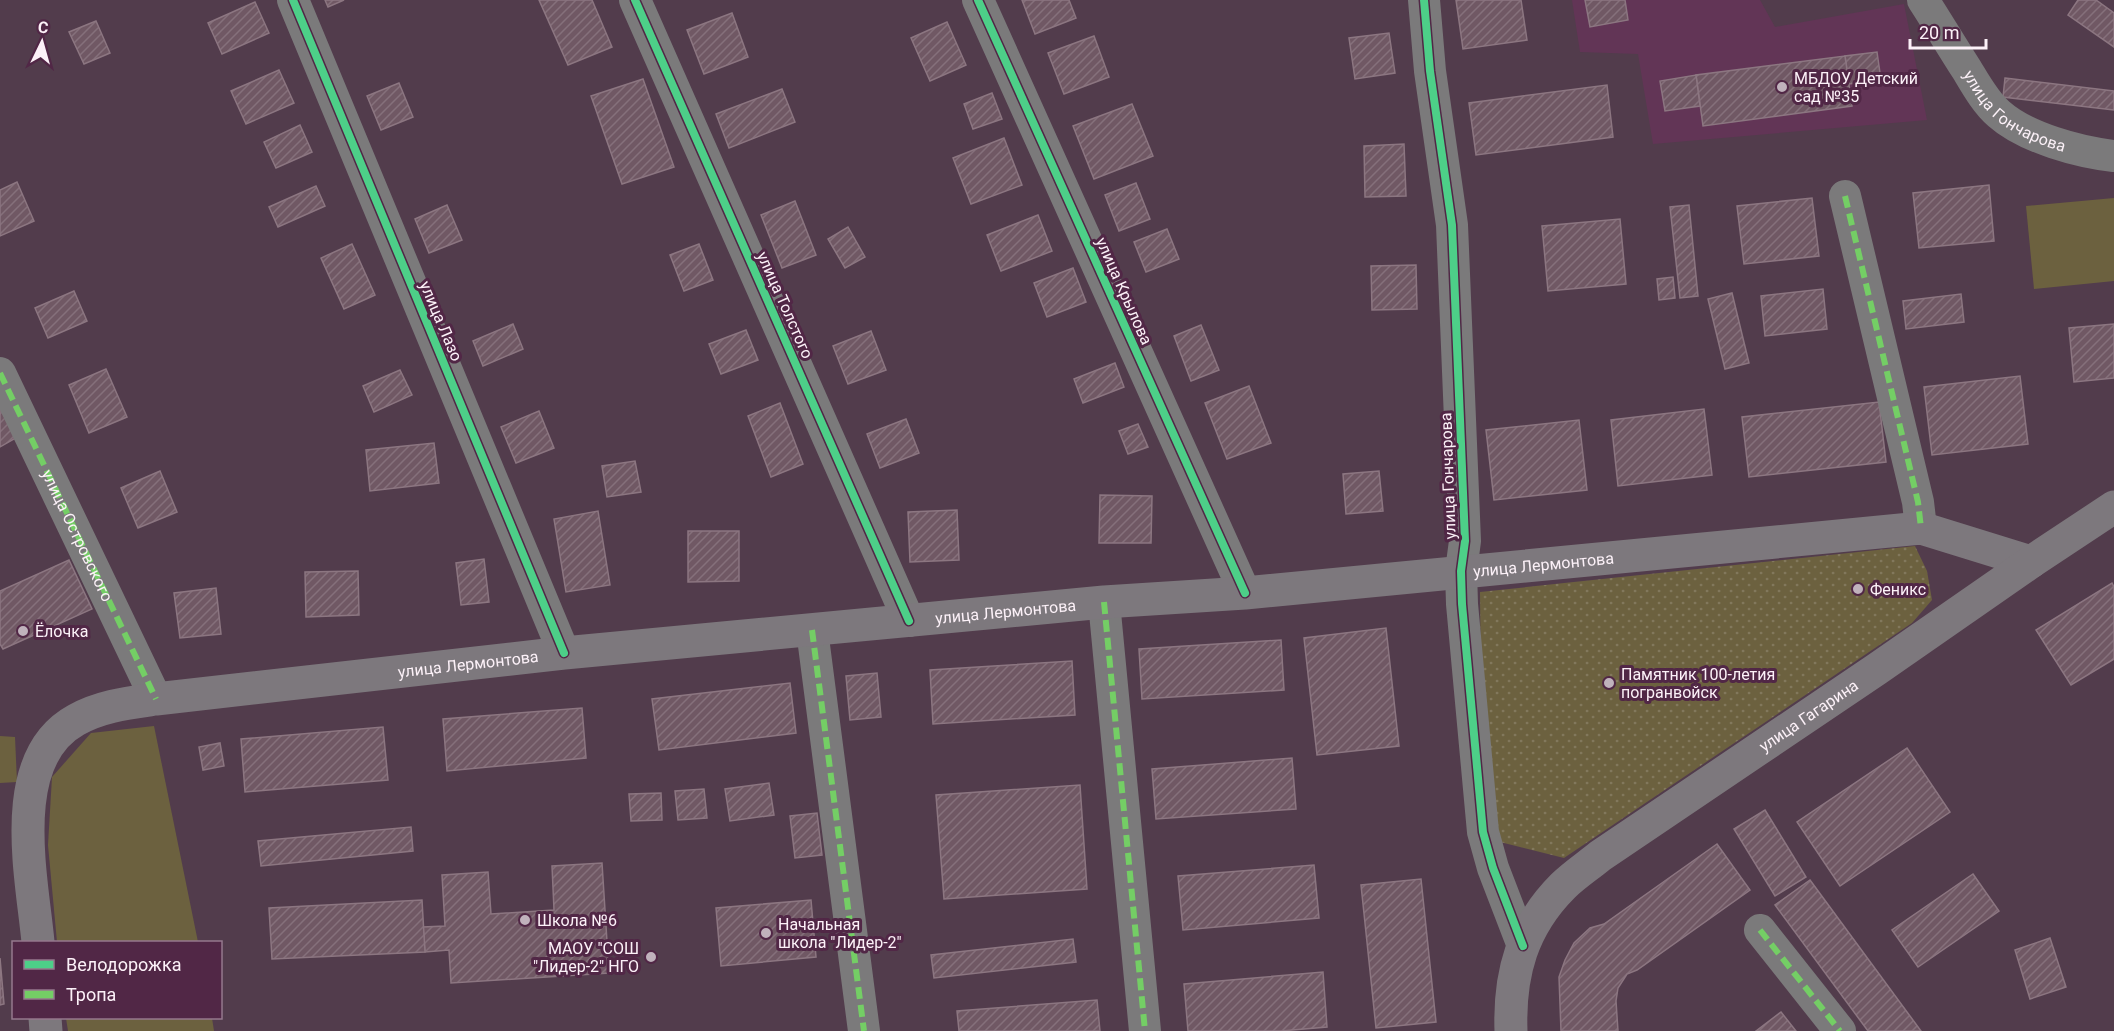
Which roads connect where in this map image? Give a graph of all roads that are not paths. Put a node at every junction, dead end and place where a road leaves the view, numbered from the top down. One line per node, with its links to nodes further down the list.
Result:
1 (293, 0): 17 (street, улица Лазо)
2 (635, 0): 15 (street, улица Толстого)
3 (978, 0): 13 (street, улица Крылова)
4 (1424, 0): 12 (street, улица Гончарова)
5 (1923, 0): 6 (street, улица Гончарова)
6 (2114, 156)
7 (1845, 196): 10 (street)
8 (0, 373): 18 (street, улица Островского)
9 (2114, 507): 11 (main road, улица Гагарина)
10 (1921, 528): 11 (main road, улица Лермонтова); 12 (main road, улица Лермонтова)
11 (2031, 562): 21 (main road, улица Гагарина)
12 (1461, 571): 13 (main road, улица Лермонтова); 21 (street, улица Гончарова)
13 (1245, 593): 14 (main road, улица Лермонтова)
14 (1104, 602): 15 (main road, улица Лермонтова); 23 (street)
15 (909, 621): 16 (main road, улица Лермонтова)
16 (813, 630): 17 (main road, улица Лермонтова); 22 (street)
17 (564, 653): 18 (main road, улица Лермонтова)
18 (156, 699): 20 (main road, улица Лермонтова)
19 (1760, 930): 25 (street)
20 (38, 941)
21 (1523, 946): 24 (main road)
22 (864, 1031)
23 (1145, 1031)
24 (1511, 1031)
25 (1839, 1031)

